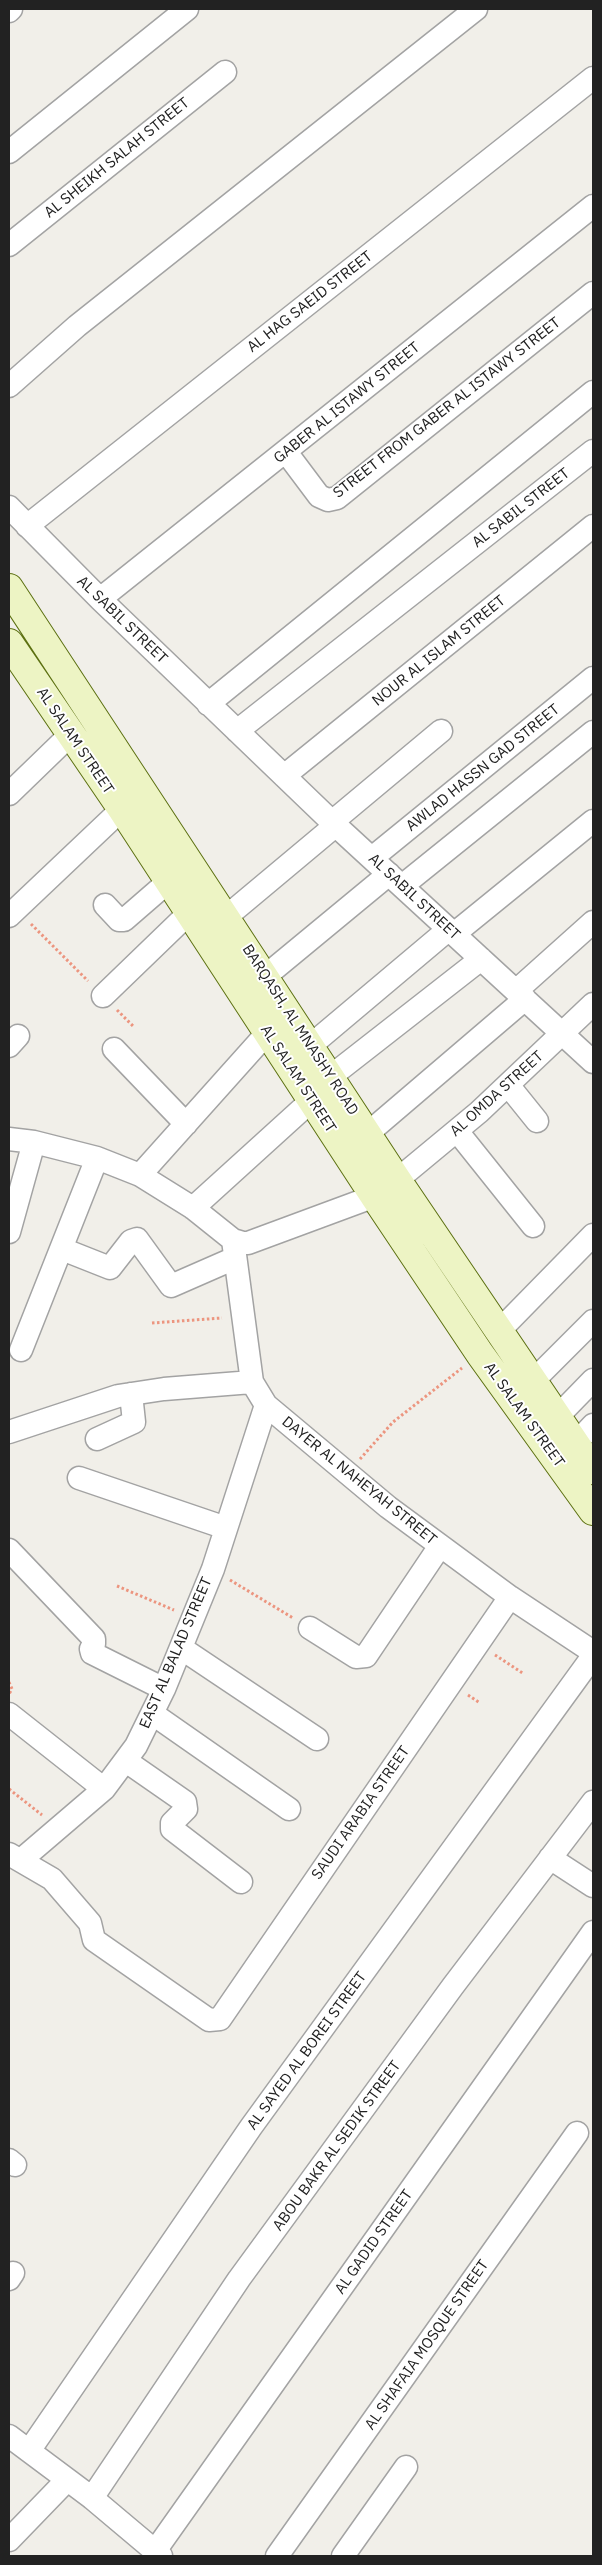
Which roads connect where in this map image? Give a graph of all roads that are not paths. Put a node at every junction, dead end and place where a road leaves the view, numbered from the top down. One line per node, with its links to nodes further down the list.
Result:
1 (187, 9): 5 (street)
2 (476, 9): 9 (street)
3 (225, 72): 7 (street, AL SHEIKH SALAH STREET)
4 (593, 78): 14 (street, AL HAG SAEID STREET)
5 (9, 152)
6 (593, 206): 12 (street, GABER AL ISTAWY STREET)
7 (9, 245)
8 (593, 293): 12 (street, STREET FROM GABER AL ISTAWY STREET)
9 (9, 386)
10 (593, 392): 20 (street)
11 (593, 451): 21 (street, AL SABIL STREET)
12 (286, 452): 17 (street, GABER AL ISTAWY STREET)
13 (9, 507): 14 (street, AL SABIL STREET)
14 (27, 526): 17 (street, AL SABIL STREET)
15 (593, 526): 25 (street, NOUR AL ISLAM STREET)
16 (9, 588): 36 (street, BARQASH, AL MNASHY ROAD)
17 (100, 599): 20 (street, AL SABIL STREET)
18 (10, 646): 24 (street, AL SALAM STREET)
19 (593, 678): 30 (street, AWLAD HASSN GAD STREET)
20 (208, 704): 21 (street, AL SABIL STREET)
21 (237, 731): 25 (street, AL SABIL STREET)
22 (441, 731): 29 (street)
23 (593, 732): 31 (street)
24 (71, 734): 26 (street); 27 (street, AL SALAM STREET)
25 (284, 776): 29 (street, AL SABIL STREET)
26 (9, 794)
27 (122, 809): 32 (street, AL SALAM STREET); 34 (street)
28 (593, 821): 38 (street)
29 (334, 823): 30 (street, AL SABIL STREET); 36 (street)
30 (372, 858): 31 (street, AL SABIL STREET)
31 (396, 880): 38 (street, AL SABIL STREET); 40 (street)
32 (169, 881): 33 (street); 35 (street, AL SALAM STREET)
33 (105, 905)
34 (12, 912)
35 (189, 912): 41 (street, AL SALAM STREET); 43 (street)
36 (226, 917): 40 (street, BARQASH, AL MNASHY ROAD)
37 (593, 922): 42 (street)
38 (452, 932): 39 (street, AL SABIL STREET); 47 (street)
39 (481, 959): 42 (street, AL SABIL STREET); 50 (street)
40 (264, 976): 41 (street); 47 (street, BARQASH, AL MNASHY ROAD)
41 (243, 994): 45 (street, AL SALAM STREET)
42 (520, 995): 46 (street, AL SABIL STREET); 56 (street)
43 (103, 996)
44 (593, 1004): 46 (street, AL OMDA STREET)
45 (268, 1032): 52 (street, AL SALAM STREET); 54 (street)
46 (562, 1033): 49 (street, AL SABIL STREET); 51 (street, AL OMDA STREET)
47 (310, 1046): 50 (street, BARQASH, AL MNASHY ROAD)
48 (114, 1050): 54 (street)
49 (593, 1062)
50 (330, 1076): 56 (street, BARQASH, AL MNASHY ROAD)
51 (508, 1085): 53 (street); 55 (street, AL OMDA STREET)
52 (312, 1100): 62 (street, AL SALAM STREET); 63 (street)
53 (538, 1121)
54 (186, 1124): 60 (street)
55 (457, 1130): 61 (street, AL OMDA STREET); 64 (street)
56 (367, 1134): 61 (street, BARQASH, AL MNASHY ROAD)
57 (9, 1139): 58 (street)
58 (34, 1142): 59 (street); 65 (street)
59 (97, 1158): 60 (street); 68 (street)
60 (140, 1175): 63 (street)
61 (399, 1183): 62 (street, AL OMDA STREET); 70 (street, BARQASH, AL MNASHY ROAD)
62 (375, 1197): 67 (street, AL OMDA STREET); 83 (street, AL SALAM STREET)
63 (193, 1208): 67 (street)
64 (532, 1226)
65 (9, 1232)
66 (593, 1235): 70 (street)
67 (234, 1249): 68 (street); 74 (street, DAYER AL NAHEYAH STREET)
68 (62, 1250): 71 (street)
69 (593, 1321): 73 (street)
70 (499, 1331): 73 (street, BARQASH, AL MNASHY ROAD)
71 (21, 1350)
72 (593, 1380): 77 (street)
73 (533, 1381): 77 (street, BARQASH, AL MNASHY ROAD)
74 (252, 1382): 75 (street); 76 (street, DAYER AL NAHEYAH STREET)
75 (131, 1394): 78 (street); 80 (street)
76 (266, 1405): 84 (street, EAST AL BALAD STREET); 85 (street, DAYER AL NAHEYAH STREET)
77 (557, 1417): 79 (street, BARQASH, AL MNASHY ROAD)
78 (9, 1432)
79 (584, 1435): 81 (street, BARQASH, AL MNASHY ROAD)
80 (97, 1438)
81 (593, 1470)
82 (80, 1478): 84 (street)
83 (593, 1511)
84 (226, 1528): 89 (street, EAST AL BALAD STREET)
85 (440, 1546): 87 (street, DAYER AL NAHEYAH STREET); 88 (street)
86 (9, 1550): 91 (street)
87 (510, 1597): 90 (street, DAYER AL NAHEYAH STREET); 99 (street, SAUDI ARABIA STREET)
88 (310, 1628)
89 (181, 1648): 91 (street, EAST AL BALAD STREET); 94 (street)
90 (593, 1654): 106 (street, AL SAYED AL BOREI STREET)
91 (164, 1689): 93 (street, EAST AL BALAD STREET)
92 (9, 1714): 96 (street)
93 (153, 1714): 95 (street, EAST AL BALAD STREET); 98 (street)
94 (317, 1739)
95 (126, 1761): 96 (street, EAST AL BALAD STREET); 101 (street)
96 (104, 1789): 99 (street, EAST AL BALAD STREET)
97 (593, 1802): 100 (street, ABOU BAKR AL SEDIK STREET)
98 (289, 1809)
99 (15, 1857)
100 (550, 1858): 102 (street); 109 (street, ABOU BAKR AL SEDIK STREET)
101 (241, 1882)
102 (593, 1886)
103 (593, 1932): 111 (street, AL GADID STREET)
104 (577, 2133): 112 (street, AL SHAFAIA MOSQUE STREET)
105 (9, 2436): 106 (street)
106 (29, 2451): 108 (street)
107 (406, 2467): 113 (street)
108 (67, 2480): 109 (street); 110 (street)
109 (92, 2498): 111 (street)
110 (9, 2540)
111 (158, 2554)
112 (277, 2556)
113 (343, 2556)

